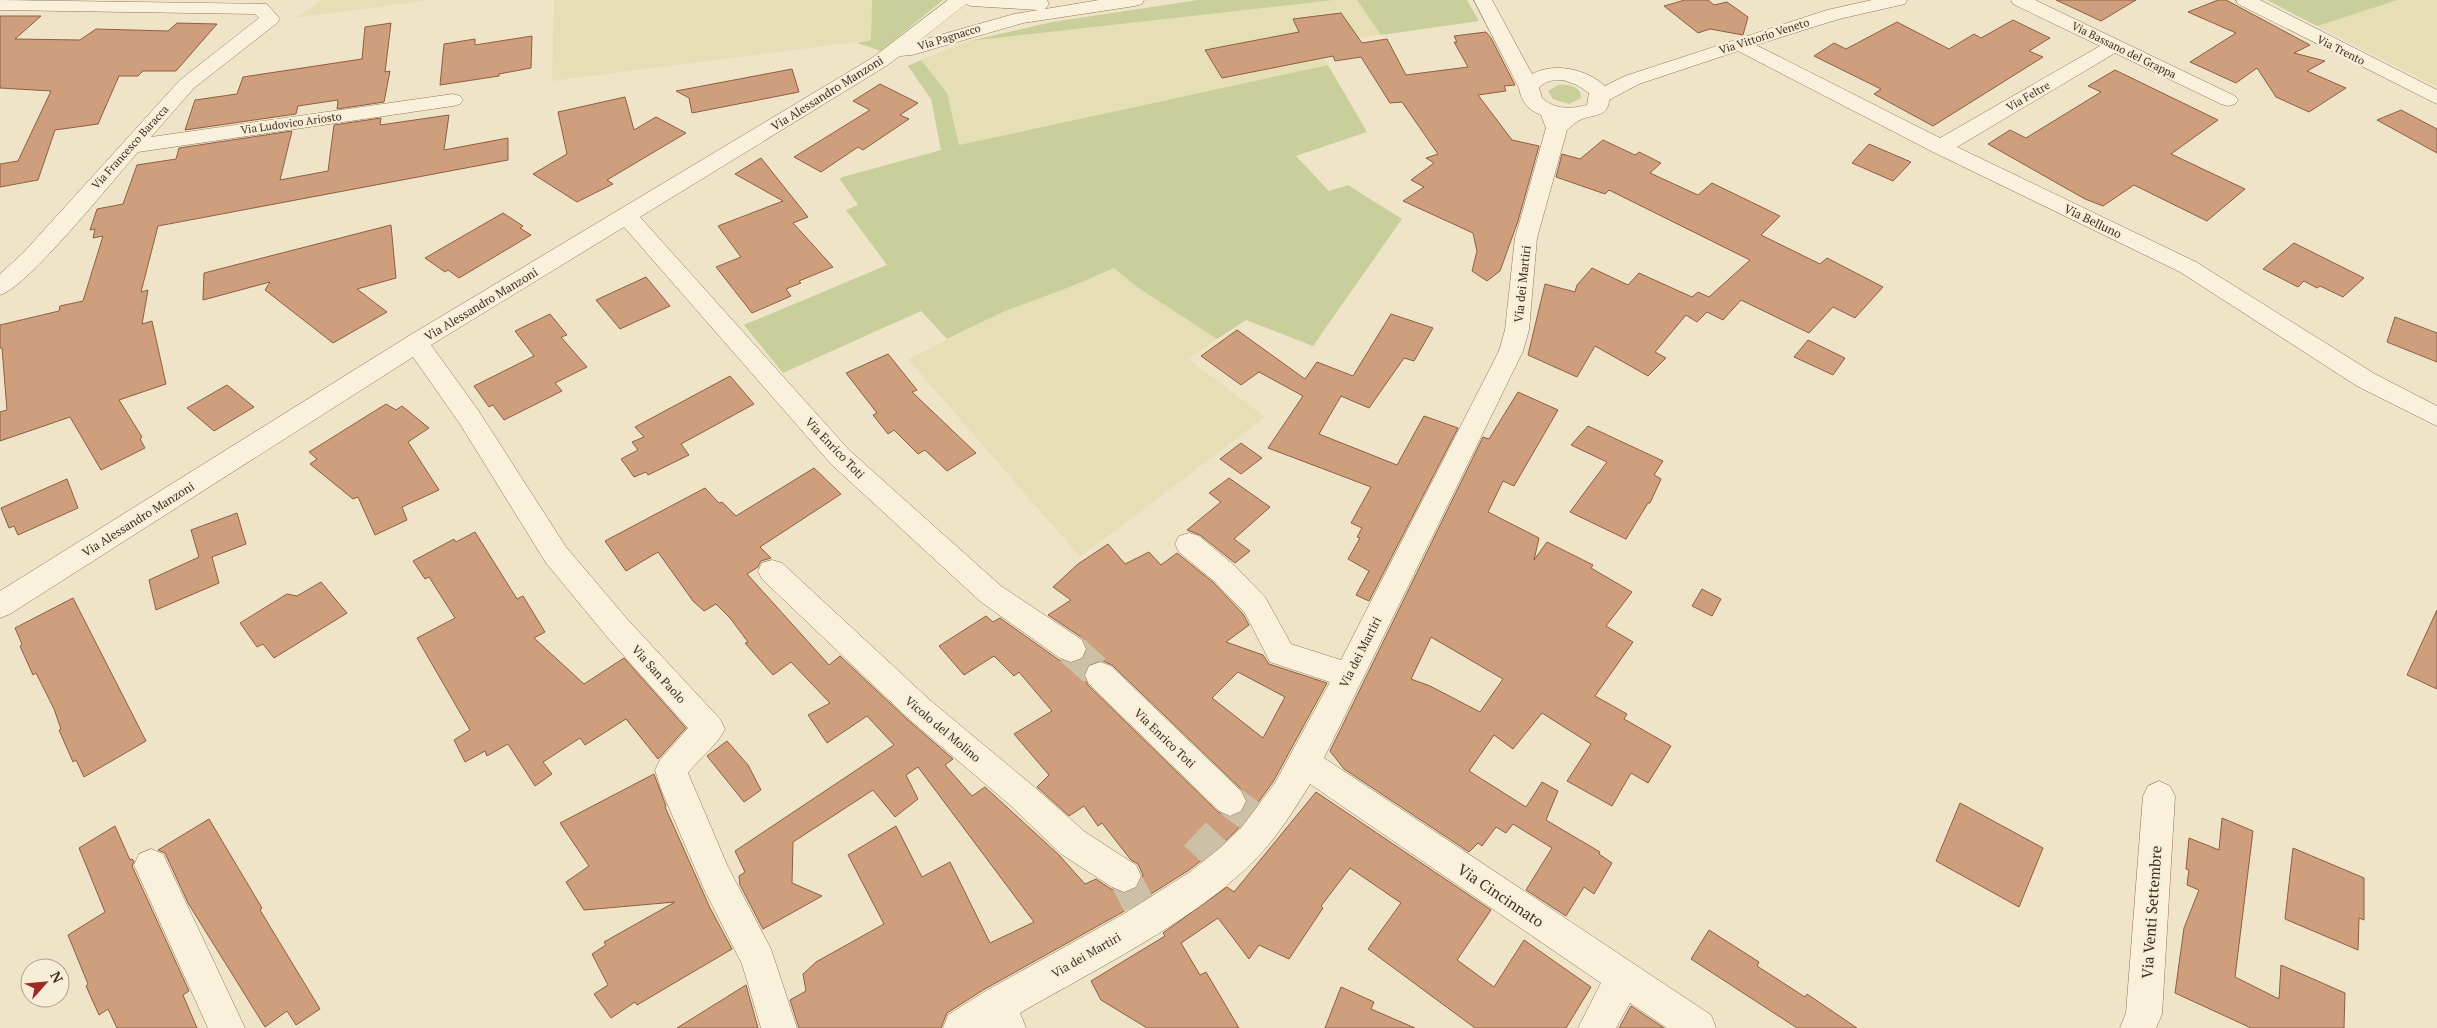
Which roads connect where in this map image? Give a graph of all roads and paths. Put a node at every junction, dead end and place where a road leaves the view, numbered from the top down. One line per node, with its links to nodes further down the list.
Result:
1 (961, 0): 12 (street, Via Pagnacco); 16 (street, Via Alessandro Manzoni)
2 (971, 0): 9 (street, Via Pagnacco)
3 (1135, 0): 11 (street, Via Pagnacco)
4 (1483, 0): 13 (street)
5 (1496, 0): 13 (street)
6 (1898, 0): 14 (street, Via Vittorio Veneto)
7 (2020, 0): 15 (street, Via Bassano del Grappa)
8 (2245, 0): 21 (street, Via Trento)
9 (1042, 2): 11 (street, Via Pagnacco)
10 (0, 4): 25 (street, Via Francesco Baracca)
11 (1109, 4): 12 (street, Via Pagnacco)
12 (1021, 18): 16 (street, Via Pagnacco)
13 (1495, 26): 17 (street)
14 (1738, 44): 20 (street, Via Vittorio Veneto); 26 (street, Via Belluno)
15 (2115, 45): 23 (street, Via Bassano del Grappa); 26 (street, Via Feltre)
16 (879, 62): 27 (street, Via Alessandro Manzoni)
17 (1514, 62): 18 (street); 19 (street)
18 (1552, 75): 19 (street); 20 (street)
19 (1529, 88): 24 (street)
20 (1594, 90): 24 (street, Via Vittorio Veneto)
21 (2437, 98)
22 (453, 100): 25 (street, Via Ludovico Ariosto)
23 (2228, 100)
24 (1560, 118): 38 (street, Via dei Martiri)
25 (129, 147): 28 (street, Via Francesco Baracca)
26 (1941, 147): 30 (street, Via Belluno)
27 (627, 217): 29 (street, Via Alessandro Manzoni); 36 (street, Via Enrico Toti)
28 (0, 287)
29 (416, 343): 33 (street, Via Alessandro Manzoni); 47 (street, Via San Paolo)
30 (2437, 417)
31 (1189, 544): 38 (street)
32 (772, 571): 43 (street, Vicolo del Molino)
33 (52, 574): 34 (street); 35 (street, Via Alessandro Manzoni)
34 (0, 588)
35 (0, 606)
36 (1071, 649)
37 (1100, 675): 41 (street, Via Enrico Toti)
38 (1348, 675): 39 (street, Via dei Martiri)
39 (1304, 762): 41 (street, Via dei Martiri); 44 (street, Via Cincinnato)
40 (2159, 796): 51 (street, Via Venti Settembre)
41 (1250, 816): 45 (street, Via dei Martiri)
42 (151, 865): 46 (street)
43 (1124, 876)
44 (1624, 978): 49 (street); 50 (street, Via Cincinnato)
45 (1002, 1016): 48 (street, Via dei Martiri)
46 (227, 1028)
47 (779, 1028)
48 (961, 1028)
49 (1596, 1028)
50 (1698, 1028)
51 (2138, 1028)

